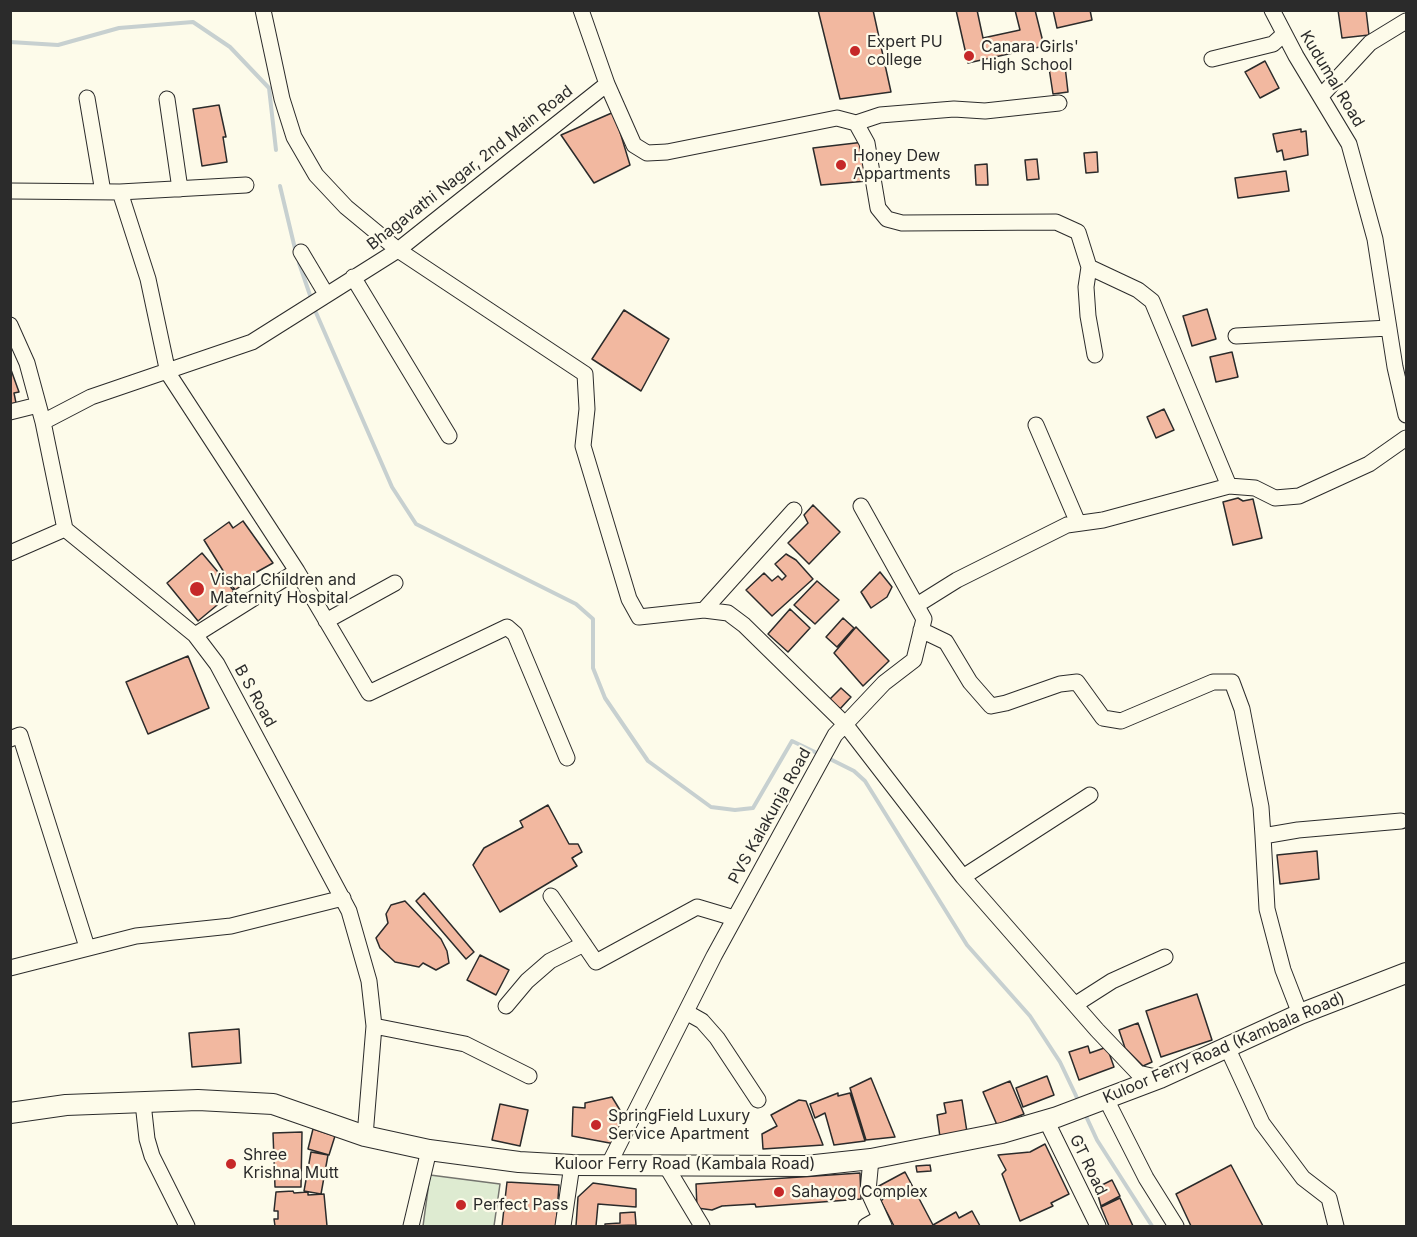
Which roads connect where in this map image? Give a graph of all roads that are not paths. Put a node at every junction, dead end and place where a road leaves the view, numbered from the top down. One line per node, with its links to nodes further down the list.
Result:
1 (263, 10): 18 (street)
2 (581, 10): 7 (street)
3 (1272, 10): 5 (street, Kudumal Road)
4 (1407, 21): 8 (street)
5 (1284, 34): 6 (street); 8 (street, Kudumal Road)
6 (1212, 59)
7 (607, 84): 12 (street); 18 (street, Bhagavathi Nagar, 2nd Main Road)
8 (1322, 95): 24 (street, Kudumal Road)
9 (87, 98): 16 (street)
10 (167, 99): 14 (street)
11 (1059, 104): 12 (street)
12 (856, 123): 20 (street)
13 (246, 185): 14 (street)
14 (180, 189): 17 (street)
15 (10, 191): 16 (street)
16 (103, 192): 17 (street)
17 (120, 192): 27 (street)
18 (398, 250): 21 (street, Bhagavathi Nagar, 2nd Main Road); 44 (street)
19 (302, 252): 22 (street)
20 (1089, 267): 26 (street); 35 (street)
21 (353, 277): 22 (street, Bhagavathi Nagar, 2nd Main Road); 33 (street)
22 (323, 296): 27 (street, Bhagavathi Nagar, 2nd Main Road)
23 (10, 325): 28 (street)
24 (1389, 328): 25 (street); 30 (street, Kudumal Road)
25 (1236, 336)
26 (1095, 355)
27 (168, 373): 31 (street, Bhagavathi Nagar, 2nd Main Road); 41 (street)
28 (39, 405): 29 (street); 31 (street)
29 (10, 412)
30 (1407, 415)
31 (43, 422): 39 (street)
32 (1035, 425): 38 (street)
33 (449, 436)
34 (1407, 438): 35 (street)
35 (1229, 486): 38 (street)
36 (861, 506): 43 (street, PVS Kalakunja Road)
37 (794, 510): 44 (street)
38 (1078, 522): 43 (street)
39 (65, 529): 40 (street); 47 (street, B S Road)
40 (10, 553)
41 (297, 571): 45 (street); 47 (street)
42 (395, 583): 45 (street)
43 (917, 605): 46 (street, PVS Kalakunja Road)
44 (704, 610): 48 (street)
45 (326, 621): 50 (street)
46 (921, 630): 48 (street, PVS Kalakunja Road); 53 (street)
47 (195, 636): 56 (street, B S Road)
48 (840, 730): 54 (street); 57 (street, PVS Kalakunja Road)
49 (10, 739): 59 (street)
50 (567, 758)
51 (1090, 795): 54 (street)
52 (1401, 822): 53 (street)
53 (1263, 836): 66 (street)
54 (963, 877): 63 (street)
55 (551, 896): 58 (street)
56 (343, 898): 59 (street); 67 (street, B S Road)
57 (734, 918): 58 (street); 65 (street, PVS Kalakunja Road)
58 (584, 944): 64 (street)
59 (87, 947): 61 (street)
60 (1165, 957): 63 (street)
61 (10, 968)
62 (1407, 973): 66 (main road, Kuloor Ferry Road (Kambala Road))
63 (1076, 1004): 70 (street)
64 (506, 1006)
65 (686, 1012): 71 (street); 79 (street, PVS Kalakunja Road)
66 (1300, 1014): 68 (main road, Kuloor Ferry Road (Kambala Road))
67 (374, 1026): 69 (street); 76 (street, B S Road)
68 (1227, 1047): 70 (main road, Kuloor Ferry Road (Kambala Road)); 90 (street)
69 (529, 1076)
70 (1160, 1078): 72 (main road, Kuloor Ferry Road (Kambala Road))
71 (758, 1100)
72 (1101, 1100): 75 (main road, Kuloor Ferry Road (Kambala Road)); 89 (street)
73 (143, 1103): 74 (main road, Kuloor Ferry Road (Kambala Road)); 76 (main road, Kuloor Ferry Road (Kambala Road)); 83 (street)
74 (10, 1113)
75 (1052, 1118): 78 (main road, Kuloor Ferry Road (Kambala Road)); 88 (street, GT Road)
76 (365, 1136): 77 (main road, Kuloor Ferry Road (Kambala Road))
77 (429, 1150): 80 (main road, Kuloor Ferry Road (Kambala Road)); 84 (street)
78 (871, 1159): 81 (main road, Kuloor Ferry Road (Kambala Road)); 82 (street)
79 (609, 1164): 80 (main road, Kuloor Ferry Road (Kambala Road)); 81 (main road, Kuloor Ferry Road (Kambala Road))
80 (572, 1165): 85 (street)
81 (666, 1166): 86 (street)
82 (882, 1222): 87 (street)
83 (187, 1227)
84 (411, 1227)
85 (563, 1227)
86 (702, 1227)
87 (866, 1227)
88 (1098, 1227)
89 (1176, 1227)
90 (1336, 1227)

